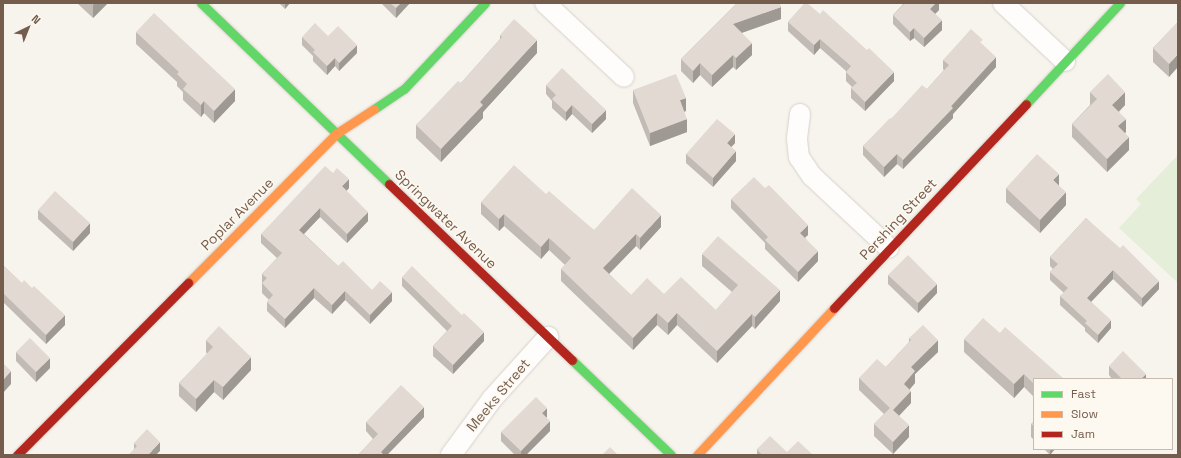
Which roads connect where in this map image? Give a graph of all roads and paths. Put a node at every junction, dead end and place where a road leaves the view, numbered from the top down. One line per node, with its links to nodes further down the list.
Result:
1 (201, 3): 9 (street, Springwater Avenue)
2 (485, 3): 9 (street, Poplar Avenue)
3 (545, 3): 7 (street)
4 (1003, 3): 6 (street)
5 (1120, 3): 6 (street, Pershing Street)
6 (1064, 61): 10 (street, Pershing Street)
7 (624, 78)
8 (800, 114): 10 (street)
9 (337, 134): 11 (street, Springwater Avenue); 12 (street, Poplar Avenue)
10 (890, 248): 15 (street, Pershing Street)
11 (548, 337): 13 (street, Meeks Street); 14 (street, Springwater Avenue)
12 (17, 455)
13 (451, 455)
14 (672, 455)
15 (697, 455)

